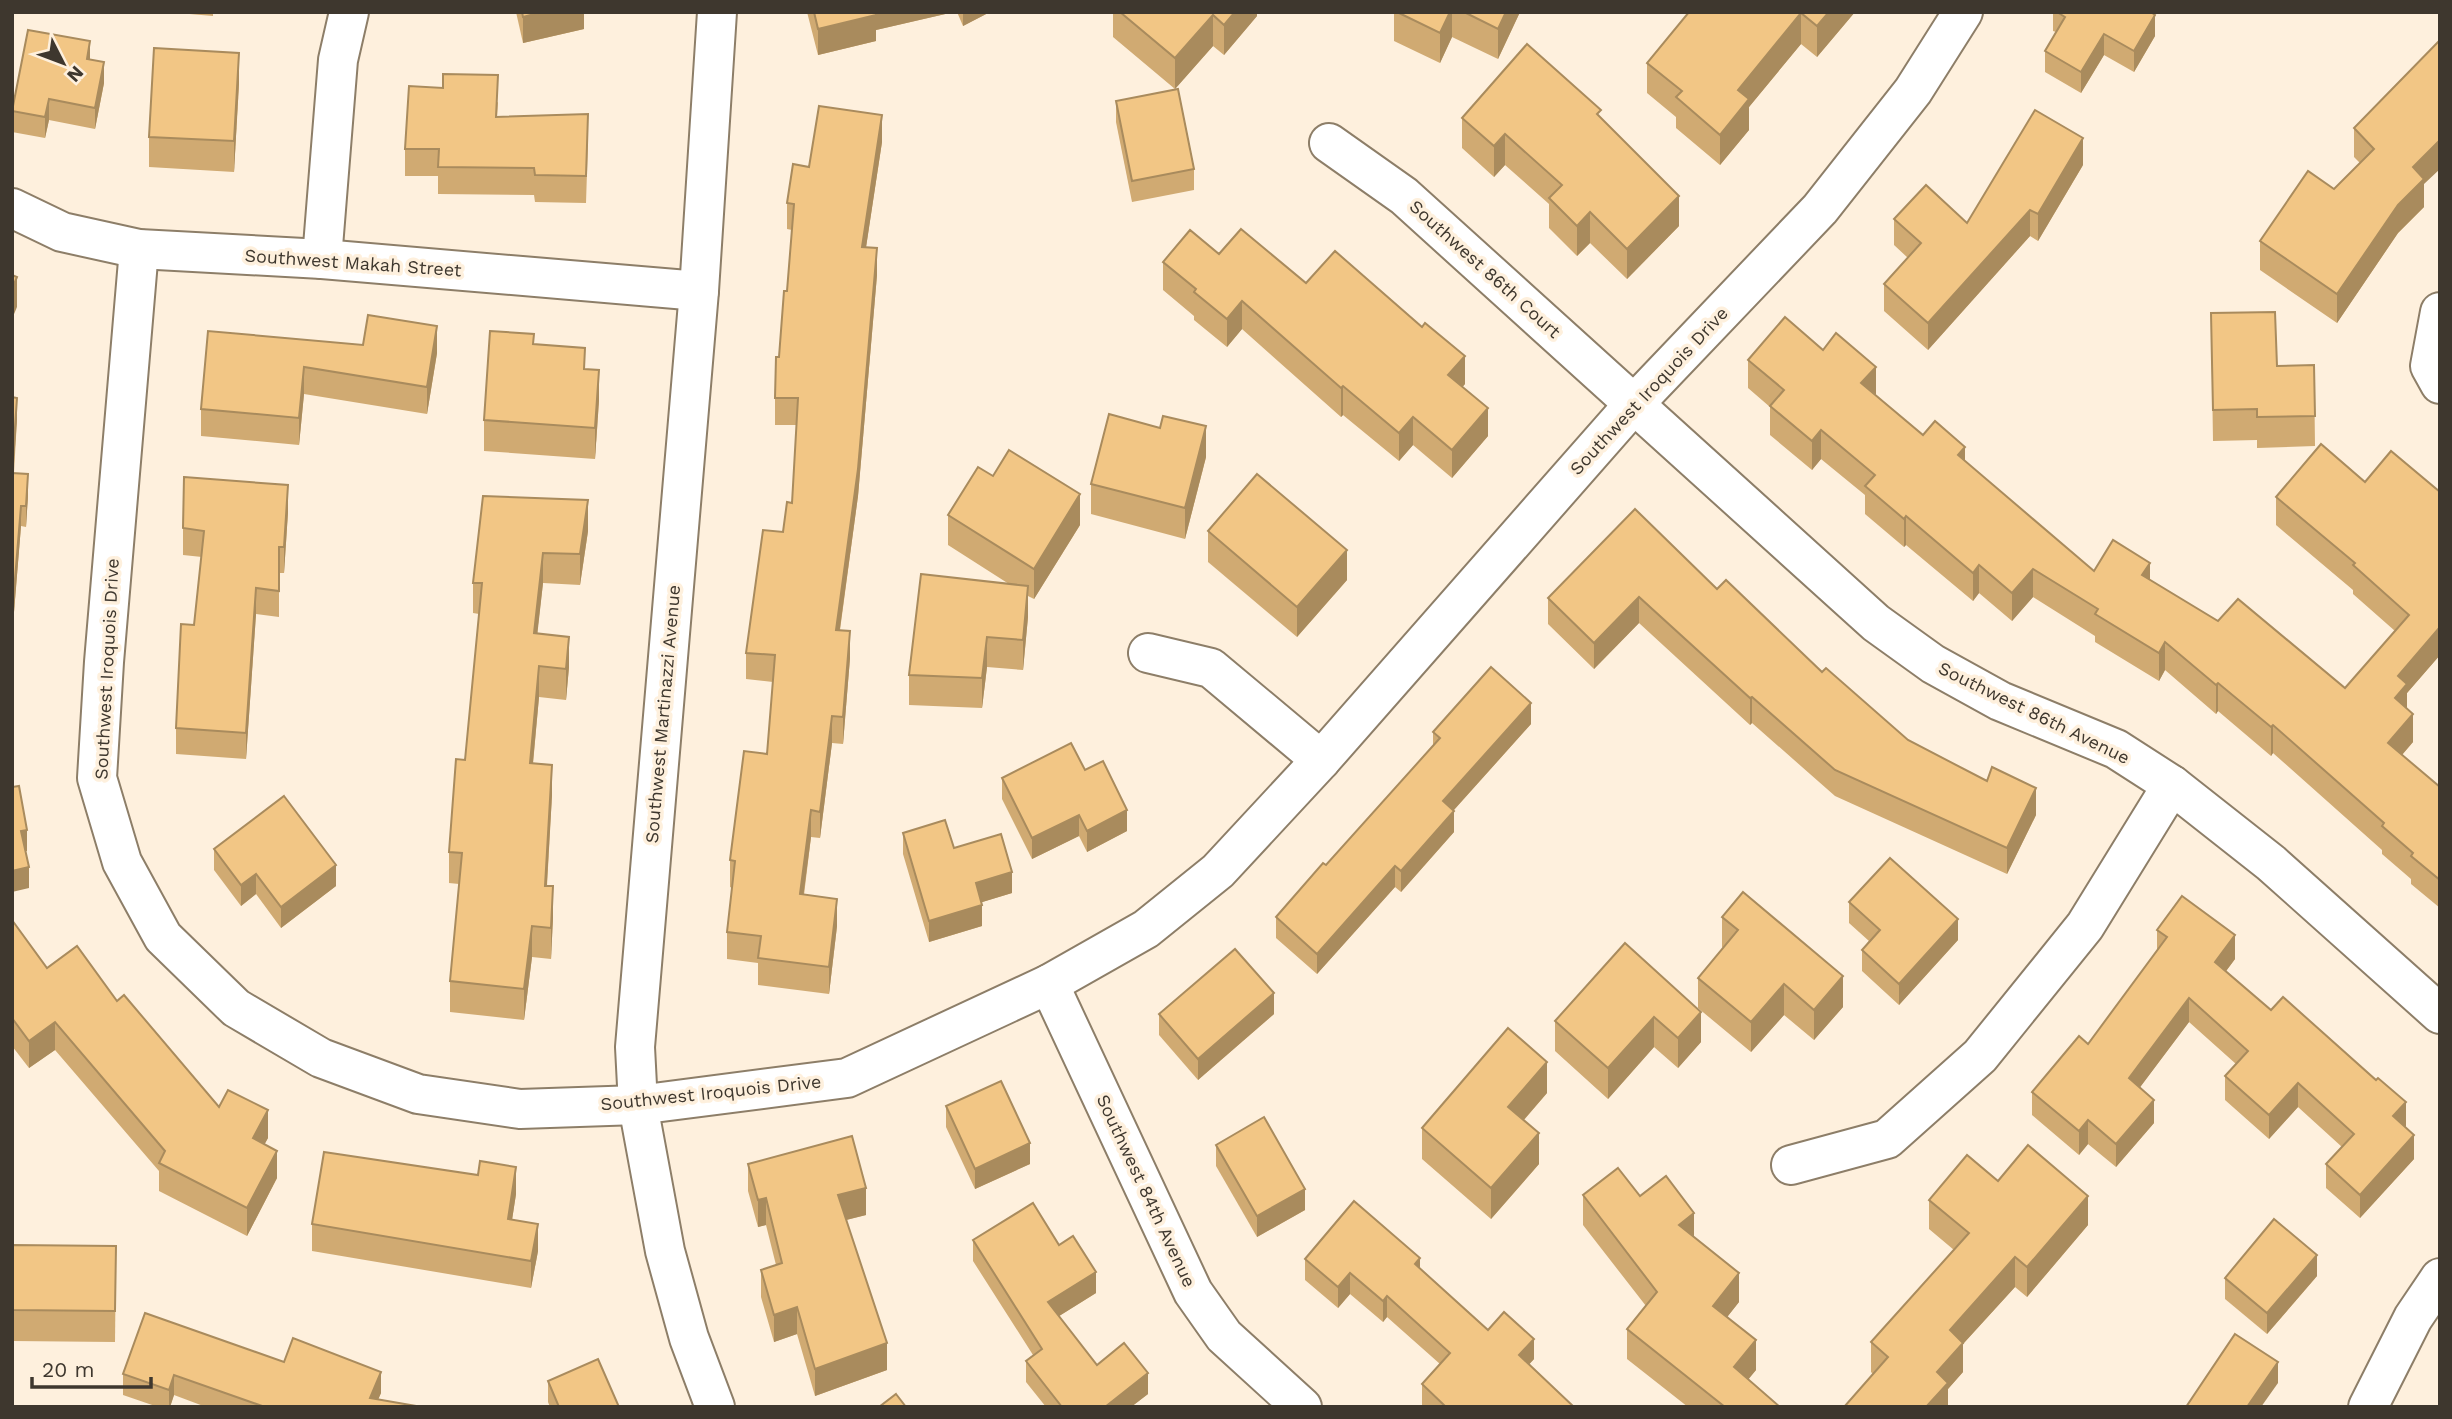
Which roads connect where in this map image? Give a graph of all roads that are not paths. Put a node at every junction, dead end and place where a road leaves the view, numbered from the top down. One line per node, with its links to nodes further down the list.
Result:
1 (349, 12): 7 (street)
2 (716, 12): 8 (street, Southwest Martinazzi Avenue)
3 (1963, 12): 11 (street, Southwest Iroquois Drive)
4 (1329, 143): 11 (street, Southwest 86th Court)
5 (12, 208): 6 (street, Southwest Makah Street)
6 (139, 249): 7 (street, Southwest Makah Street); 17 (street, Southwest Iroquois Drive)
7 (322, 259): 8 (street, Southwest Makah Street)
8 (699, 290): 17 (street, Southwest Martinazzi Avenue)
9 (2440, 312): 10 (street)
10 (2440, 384)
11 (1634, 404): 13 (street, Southwest Iroquois Drive); 14 (street, Southwest 86th Avenue)
12 (1148, 653): 13 (street)
13 (1321, 760): 15 (street, Southwest Iroquois Drive)
14 (2172, 785): 16 (street, Southwest 86th Avenue); 18 (street)
15 (1049, 984): 17 (street, Southwest Iroquois Drive); 21 (street, Southwest 84th Avenue)
16 (2440, 1014)
17 (638, 1105): 20 (street, Southwest Martinazzi Avenue)
18 (1791, 1165)
19 (2440, 1278): 22 (street)
20 (715, 1407)
21 (1302, 1407)
22 (2368, 1407)

